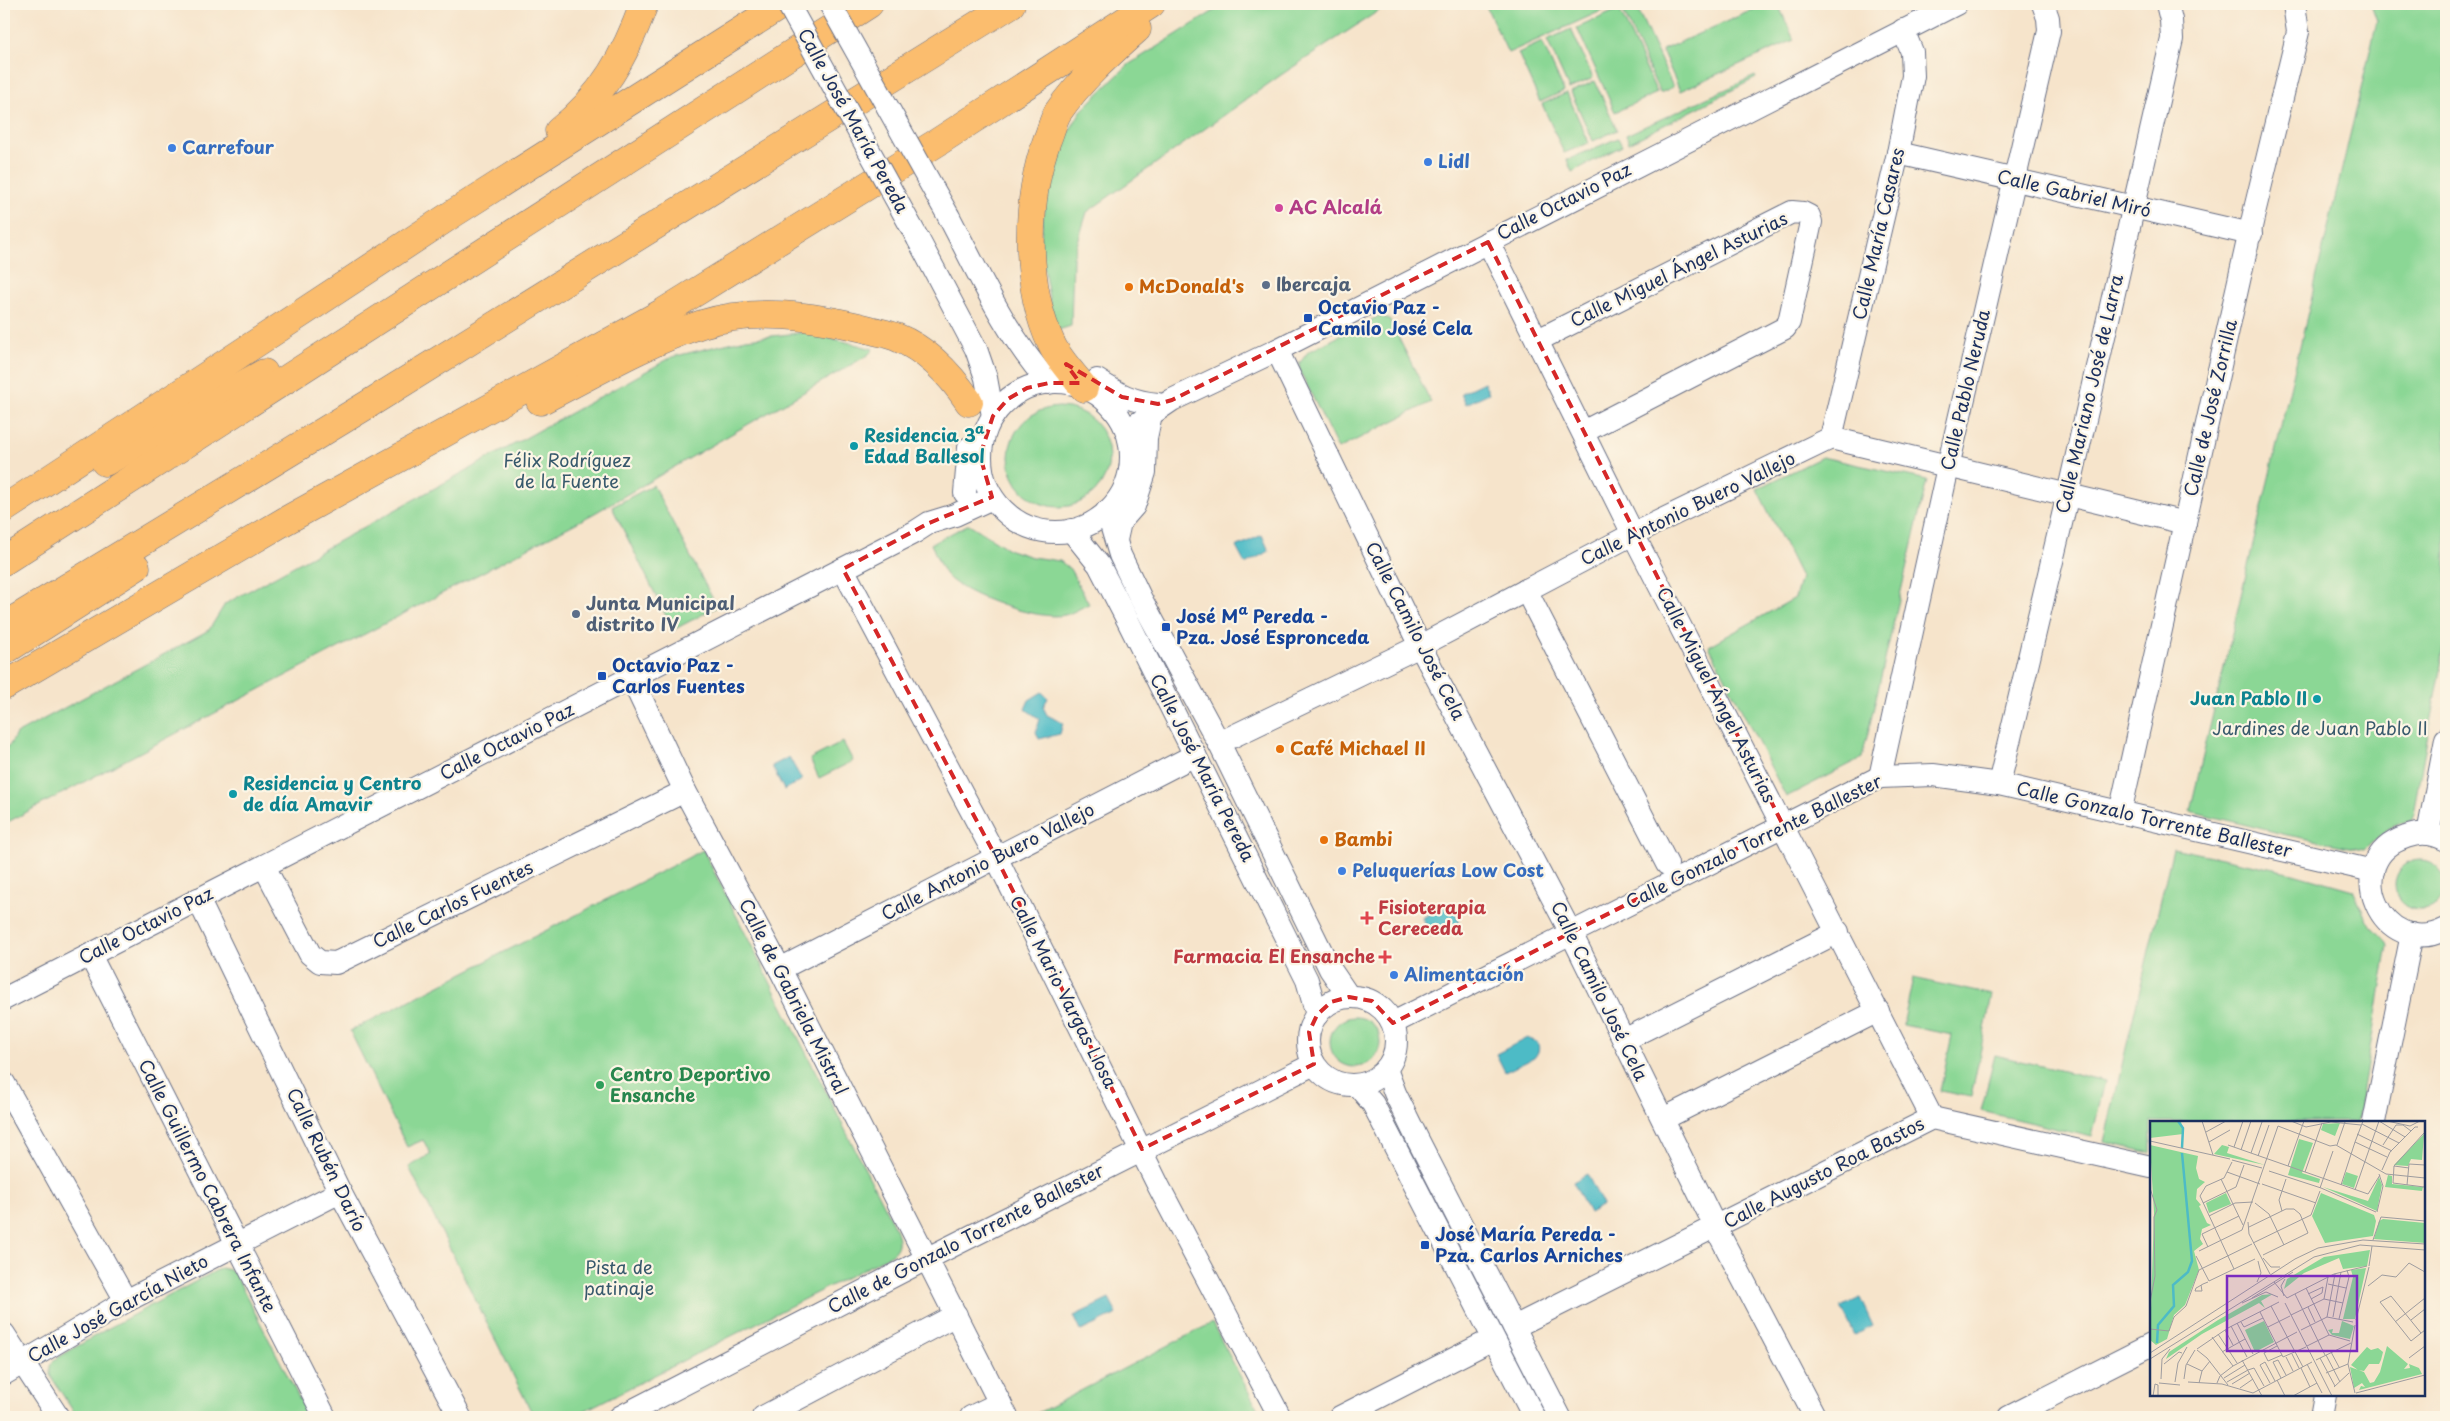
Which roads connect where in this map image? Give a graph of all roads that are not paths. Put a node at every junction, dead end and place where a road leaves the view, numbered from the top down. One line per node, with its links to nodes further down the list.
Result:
1 (644, 4): 17 (highway)
2 (783, 4): 17 (highway)
3 (788, 4): 27 (street, Calle José María Pereda, bridge)
4 (830, 4): 23 (street, bridge)
5 (869, 4): 18 (highway)
6 (1011, 4): 25 (highway)
7 (1150, 4): 39 (highway)
8 (1169, 4): 23 (highway)
9 (1956, 4): 13 (street, Calle Octavio Paz)
10 (2043, 4): 15 (street, Calle Pablo Neruda)
11 (2167, 4): 16 (street, Calle Mariano José de Larra)
12 (2294, 4): 19 (street, Calle de José Zorrilla)
13 (1902, 30): 14 (street, Calle María Casares); 20 (street, Calle Octavio Paz)
14 (1898, 153): 15 (street, Calle Gabriel Miró); 30 (street, Calle María Casares)
15 (2014, 180): 16 (street, Calle Gabriel Miró); 31 (street, Calle Pablo Neruda)
16 (2132, 206): 19 (street, Calle Gabriel Miró); 33 (street, Calle Mariano José de Larra)
17 (454, 213): 36 (highway)
18 (517, 229): 38 (highway); 44 (highway)
19 (2251, 234): 40 (street, Calle de José Zorrilla)
20 (1488, 242): 21 (street, Calle Miguel Ángel Asturias); 22 (street, Calle Octavio Paz)
21 (1538, 340): 29 (street, Calle Miguel Ángel Asturias); 29 (street, Calle Miguel Ángel Asturias)
22 (1277, 350): 26 (street, Calle Octavio Paz); 49 (street, Calle Camilo José Cela)
23 (1057, 373): 24 (highway); 26 (street); 27 (street)
24 (1084, 388): 28 (street)
25 (367, 405): 48 (highway); 50 (highway)
26 (1160, 406): 28 (street, Calle Octavio Paz); 43 (street)
27 (980, 419): 32 (street); 35 (street); 39 (highway)
28 (1122, 421): 37 (street)
29 (1583, 432): 42 (street, Calle Miguel Ángel Asturias)
30 (1831, 438): 31 (street); 42 (street, Calle Antonio Buero Vallejo)
31 (1948, 467): 33 (street); 56 (street, Calle Pablo Neruda)
32 (982, 474): 34 (street); 35 (street, Calle Octavio Paz)
33 (2068, 494): 40 (street); 57 (street, Calle Mariano José de Larra)
34 (992, 498): 35 (street, Calle Octavio Paz); 41 (street)
35 (967, 501): 45 (street, Calle Octavio Paz); 46 (street)
36 (4, 509)
37 (1107, 511): 41 (street); 43 (street, Calle José María Pereda)
38 (4, 520)
39 (286, 521): 52 (highway)
40 (2185, 524): 59 (street, Calle de José Zorrilla)
41 (1071, 530): 46 (street, Calle José María Pereda)
42 (1633, 534): 47 (street, Calle Antonio Buero Vallejo); 60 (street, Calle Miguel Ángel Asturias)
43 (1116, 540): 54 (street, Calle José María Pereda)
44 (4, 561)
45 (843, 569): 51 (street, Calle Octavio Paz); 62 (street, Calle Mario Vargas Llosa)
46 (1111, 589): 55 (street, Calle José María Pereda)
47 (1526, 590): 49 (street, Calle Antonio Buero Vallejo); 63 (street)
48 (4, 626)
49 (1420, 646): 54 (street, Calle Antonio Buero Vallejo); 69 (street, Calle Camilo José Cela)
50 (4, 651)
51 (632, 679): 58 (street, Calle de Gabriela Mistral); 64 (street, Calle Octavio Paz)
52 (4, 686)
53 (2446, 739): 61 (street)
54 (1219, 743): 73 (street, Calle José María Pereda)
55 (1195, 755): 62 (street, Calle Antonio Buero Vallejo); 76 (street, Calle José María Pereda)
56 (1880, 777): 57 (street, Calle Gonzalo Torrente Ballester); 60 (street, Calle Gonzalo Torrente Ballester)
57 (1999, 784): 59 (street, Calle Gonzalo Torrente Ballester)
58 (685, 790): 64 (street, Calle Carlos Fuentes); 72 (street, Calle de Gabriela Mistral)
59 (2120, 813): 65 (street, Calle Gonzalo Torrente Ballester)
60 (1783, 825): 68 (street, Calle Miguel Ángel Asturias); 69 (street, Calle Gonzalo Torrente Ballester)
61 (2437, 837): 65 (street)
62 (997, 859): 72 (street, Calle Antonio Buero Vallejo); 86 (street, Calle Mario Vargas Llosa)
63 (1666, 864)
64 (264, 866): 66 (street, Calle Octavio Paz)
65 (2373, 871): 70 (street)
66 (198, 899): 71 (street, Calle Octavio Paz); 88 (street, Calle Rubén Darío)
67 (2446, 929): 70 (street)
68 (1838, 932): 75 (street, Calle Miguel Ángel Asturias); 78 (street)
69 (1572, 933): 77 (street, Calle Gonzalo Torrente Ballester); 78 (street, Calle Camilo José Cela)
70 (2412, 934): 85 (street)
71 (90, 954): 74 (street, Calle Octavio Paz); 90 (street, Calle Guillermo Cabrera Infante)
72 (780, 969): 91 (street, Calle de Gabriela Mistral)
73 (1349, 997): 76 (street); 77 (street)
74 (4, 999)
75 (1878, 1011): 83 (street, Calle Miguel Ángel Asturias); 84 (street)
76 (1317, 1014): 79 (street)
77 (1393, 1023): 80 (street)
78 (1624, 1040): 84 (street, Calle Camilo José Cela)
79 (1314, 1064): 82 (street); 86 (street, Calle de Gonzalo Torrente Ballester)
80 (1386, 1069): 82 (street); 94 (street)
81 (4, 1084): 92 (street)
82 (1357, 1085): 96 (street)
83 (1932, 1118): 87 (street, Calle Augusto Roa Bastos); 89 (street, Calle Augusto Roa Bastos)
84 (1663, 1119): 89 (street, Calle Camilo José Cela)
85 (2374, 1121)
86 (1142, 1149): 91 (street, Calle de Gonzalo Torrente Ballester); 107 (street, Calle Mario Vargas Llosa)
87 (2150, 1167)
88 (340, 1192): 90 (street, Calle José García Nieto); 103 (street, Calle Rubén Darío)
89 (1716, 1228): 94 (street, Calle Augusto Roa Bastos); 111 (street, Calle Camilo José Cela)
90 (236, 1244): 92 (street, Calle José García Nieto); 102 (street, Calle Guillermo Cabrera Infante)
91 (926, 1259): 93 (street, Calle de Gabriela Mistral); 104 (street, Calle de Gonzalo Torrente Ballester)
92 (126, 1301): 98 (street, Calle José García Nieto)
93 (956, 1315): 100 (street, Calle de Gabriela Mistral); 105 (street)
94 (1514, 1327): 110 (street)
95 (4, 1334): 98 (street)
96 (1493, 1339): 108 (street); 109 (street)
97 (2150, 1346): 112 (street)
98 (13, 1368): 101 (street)
99 (2325, 1396): 113 (street)
100 (1004, 1410): 106 (street, Calle de Gabriela Mistral)
101 (58, 1417)
102 (325, 1417)
103 (460, 1417)
104 (620, 1417)
105 (763, 1417)
106 (971, 1417)
107 (1280, 1417)
108 (1340, 1417)
109 (1534, 1417)
110 (1560, 1417)
111 (1815, 1417)
112 (2008, 1417)
113 (2321, 1417)

